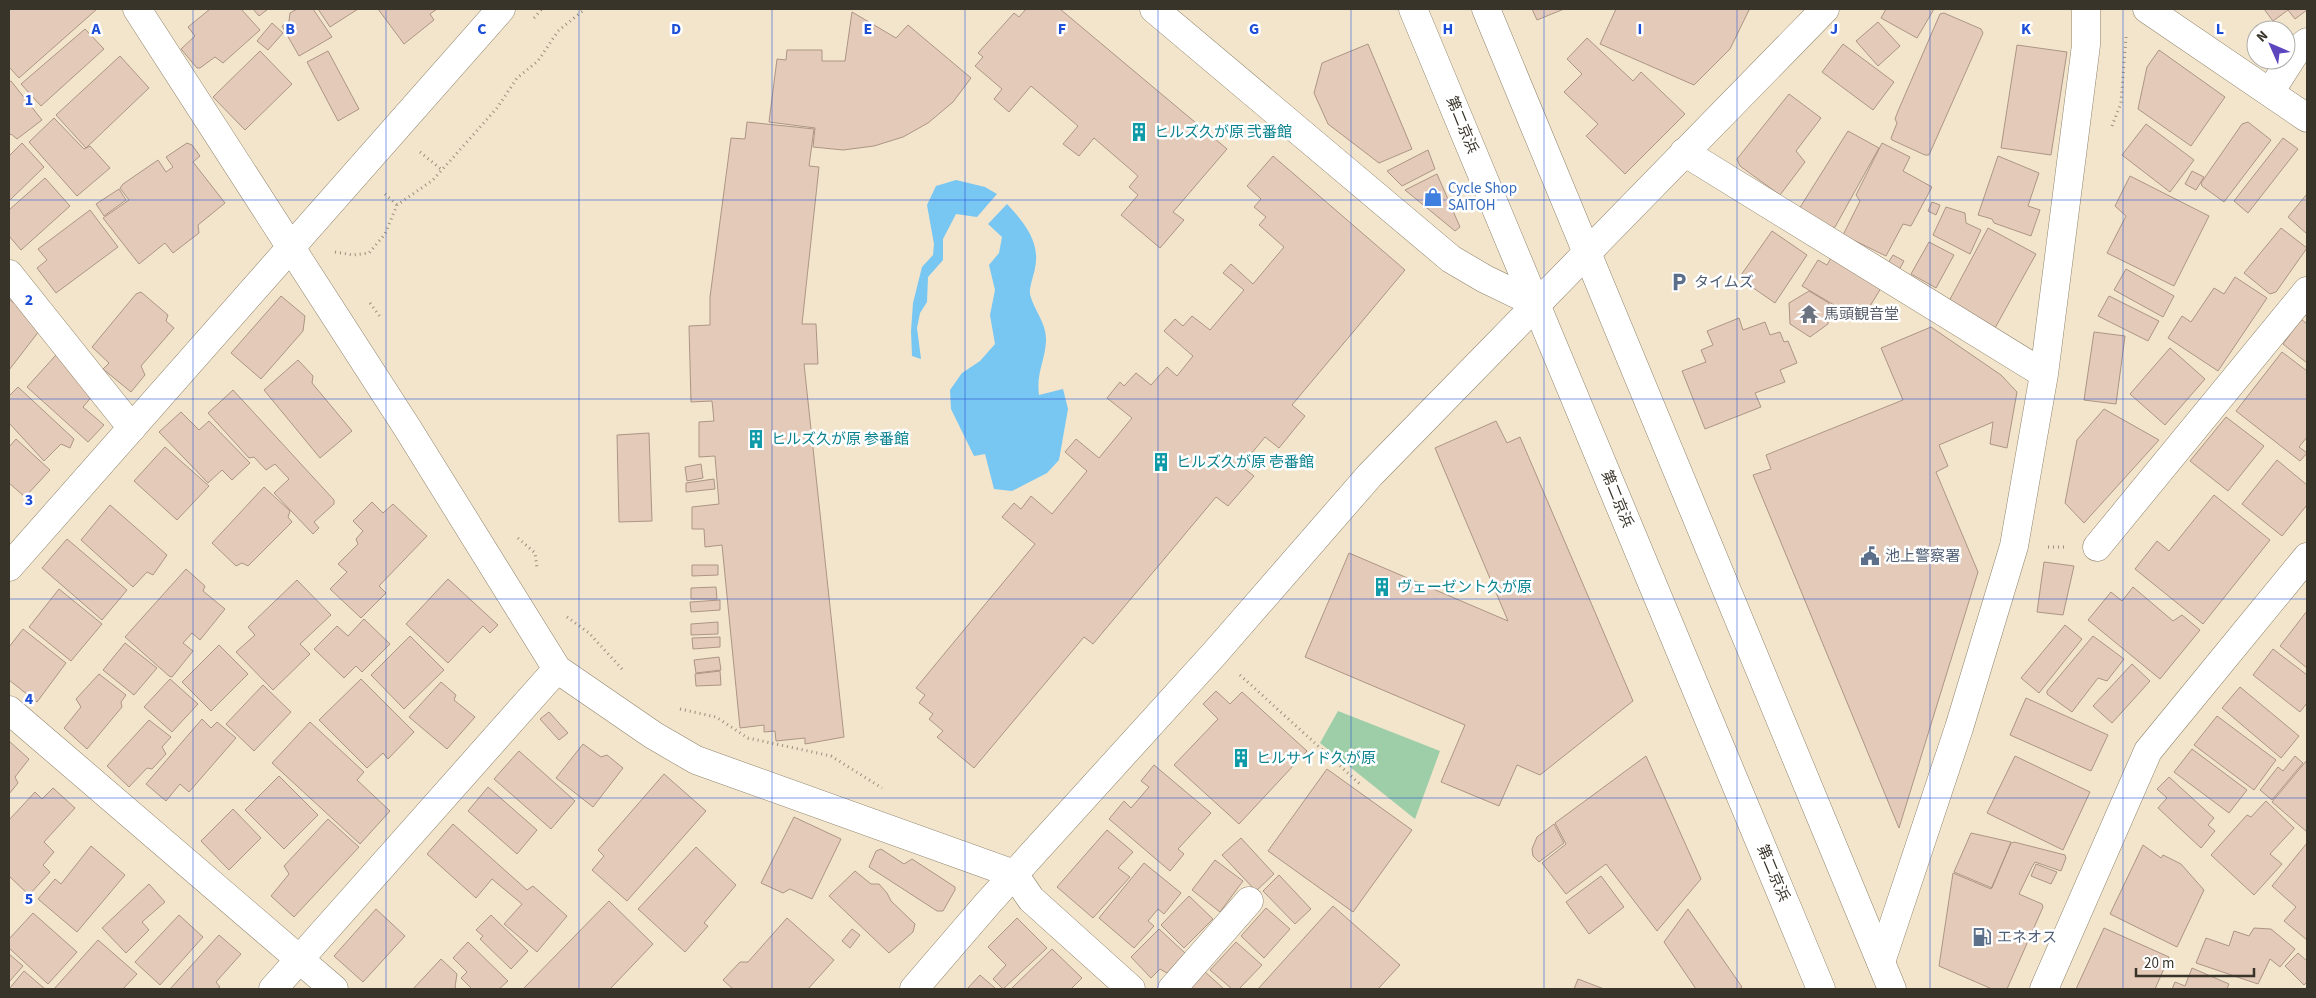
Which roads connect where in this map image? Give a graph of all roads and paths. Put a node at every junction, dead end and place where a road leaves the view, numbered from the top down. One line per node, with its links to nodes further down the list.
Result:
1 (137, 9): 16 (main road)
2 (501, 9): 16 (main road)
3 (585, 9): 15 (path)
4 (1154, 9): 22 (main road)
5 (1414, 9): 22 (main road, 第二京浜)
6 (1486, 9): 17 (main road)
7 (1825, 9): 13 (main road)
8 (2086, 9): 24 (main road)
9 (2147, 9): 11 (main road)
10 (2307, 42): 11 (main road)
11 (2270, 92): 12 (main road)
12 (2307, 118)
13 (1684, 152): 17 (main road); 24 (main road)
14 (382, 191): 15 (path)
15 (397, 205): 18 (path)
16 (290, 250): 25 (main road); 34 (main road)
17 (1586, 251): 22 (main road); 43 (main road)
18 (332, 261)
19 (9, 274): 25 (main road)
20 (2307, 291): 28 (main road)
21 (367, 300): 23 (path)
22 (1535, 303): 33 (main road); 49 (main road, 第二京浜)
23 (383, 323)
24 (2044, 374): 27 (main road)
25 (132, 428): 30 (main road)
26 (514, 534): 31 (path)
27 (2014, 546): 28 (path); 43 (main road)
28 (2097, 547)
29 (2307, 557): 51 (main road)
30 (9, 567)
31 (538, 570)
32 (562, 614): 35 (path)
33 (1215, 653): 38 (path); 40 (main road)
34 (557, 669): 40 (main road); 42 (main road)
35 (629, 676)
36 (673, 705): 39 (path)
37 (9, 710): 42 (main road)
38 (1361, 786)
39 (883, 789)
40 (1014, 874): 46 (main road); 47 (main road)
41 (1248, 901): 48 (main road)
42 (300, 959): 44 (main road); 45 (main road)
43 (1881, 962): 50 (main road)
44 (273, 989)
45 (334, 989)
46 (914, 989)
47 (1131, 989)
48 (1172, 989)
49 (1821, 989)
50 (1892, 989)
51 (2044, 989)

